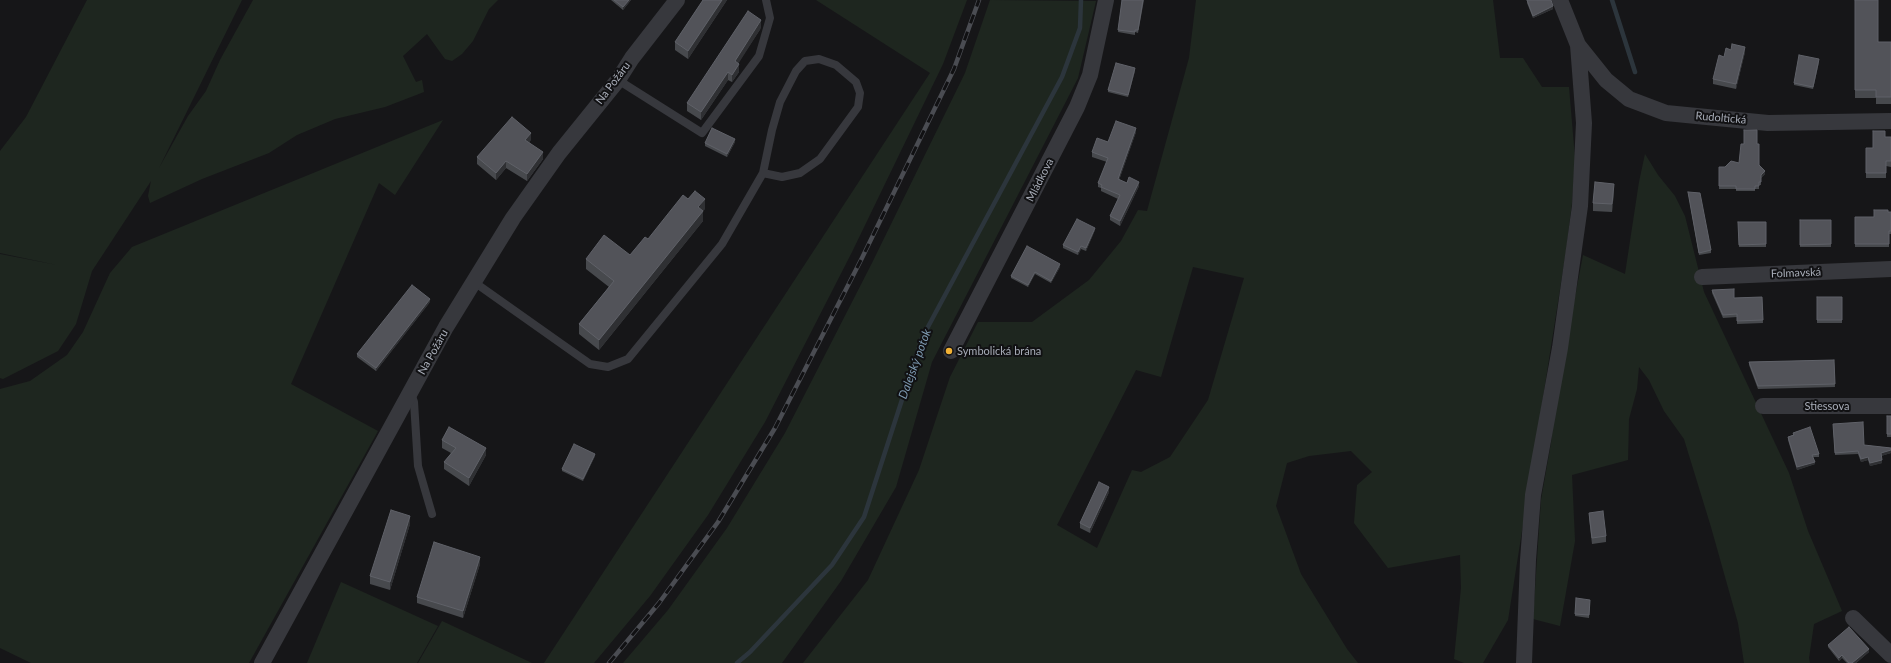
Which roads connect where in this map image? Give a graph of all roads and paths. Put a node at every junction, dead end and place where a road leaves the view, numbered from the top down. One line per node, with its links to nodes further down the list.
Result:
1 (677, 0): 6 (street, Na Požáru)
2 (766, 0): 6 (lane)
3 (1106, 0): 12 (street, Mládkova)
4 (1560, 0): 5 (street)
5 (1578, 45): 7 (street, Rudoltická); 20 (street)
6 (618, 80): 11 (street, Na Požáru)
7 (1891, 121)
8 (763, 173): 8 (lane); 11 (lane)
9 (1891, 269): 10 (street, Folmavská)
10 (1702, 277)
11 (474, 282): 13 (street, Na Požáru)
12 (951, 351)
13 (411, 392): 16 (lane); 19 (street, Na Požáru)
14 (1763, 406): 15 (street, Stiessova)
15 (1891, 406)
16 (432, 514)
17 (1853, 618): 18 (street)
18 (1891, 655)
19 (262, 663)
20 (1524, 663)

